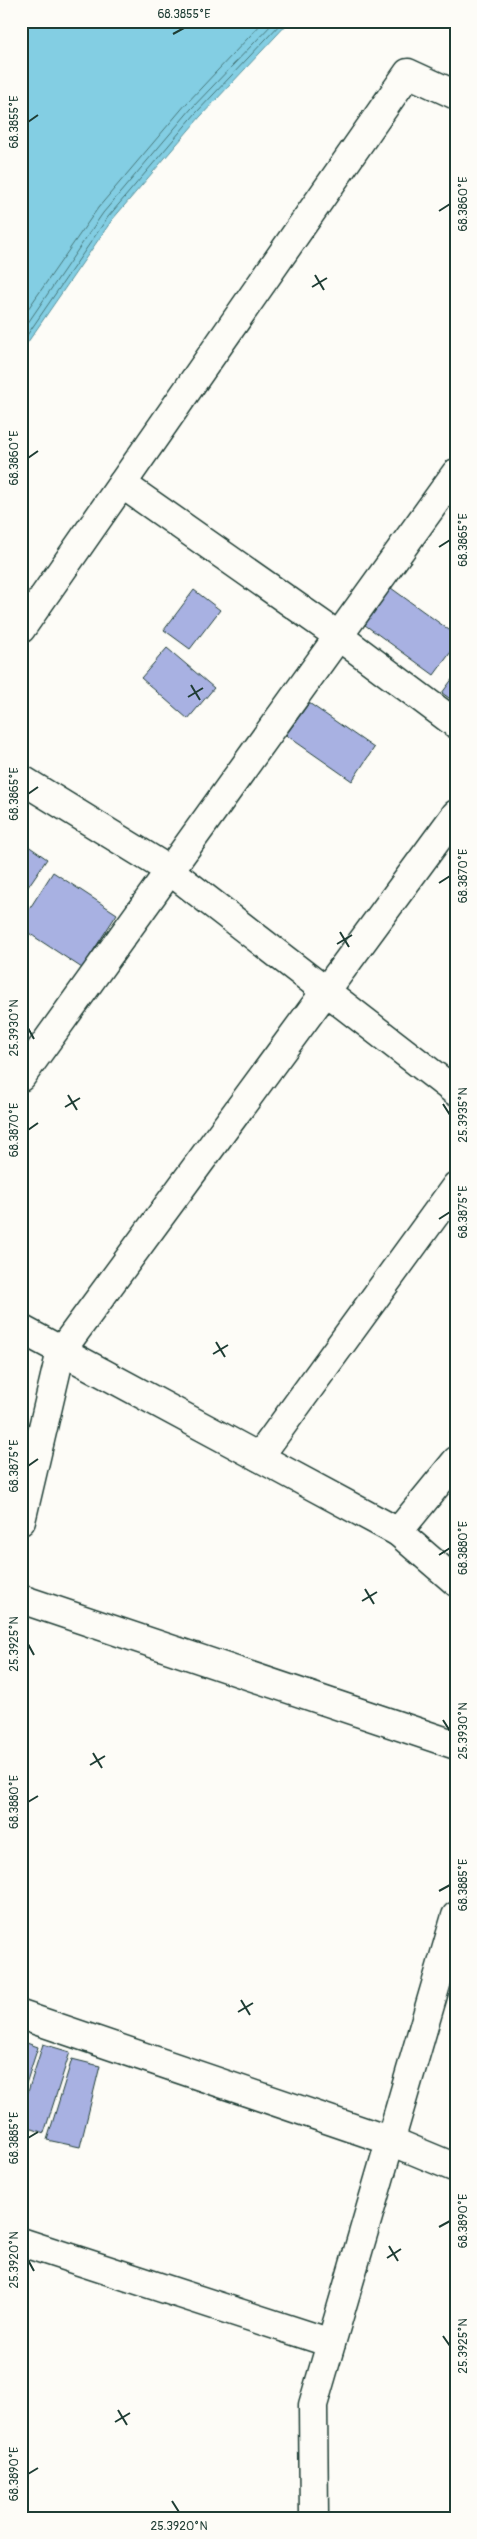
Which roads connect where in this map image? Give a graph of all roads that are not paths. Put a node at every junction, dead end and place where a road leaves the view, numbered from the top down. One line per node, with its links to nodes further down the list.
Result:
1 (456, 95): 3 (street)
2 (456, 472): 5 (street)
3 (122, 484): 4 (street); 5 (street)
4 (21, 629)
5 (337, 635): 6 (street); 9 (street)
6 (456, 724)
7 (21, 779): 9 (street)
8 (456, 814): 10 (street)
9 (169, 870): 10 (street); 11 (street)
10 (326, 990): 12 (street); 15 (street)
11 (21, 1077)
12 (456, 1092)
13 (456, 1186): 16 (street)
14 (21, 1329): 15 (street)
15 (62, 1351): 16 (street); 18 (street)
16 (259, 1457): 19 (street)
17 (456, 1461): 19 (street)
18 (22, 1512)
19 (398, 1532): 20 (street)
20 (456, 1582)
21 (21, 1600): 22 (street)
22 (456, 1745)
23 (456, 1916): 25 (street)
24 (21, 2015): 25 (street)
25 (391, 2141): 26 (street); 28 (street)
26 (456, 2168)
27 (21, 2242): 28 (street)
28 (332, 2343): 29 (street)
29 (314, 2518)

